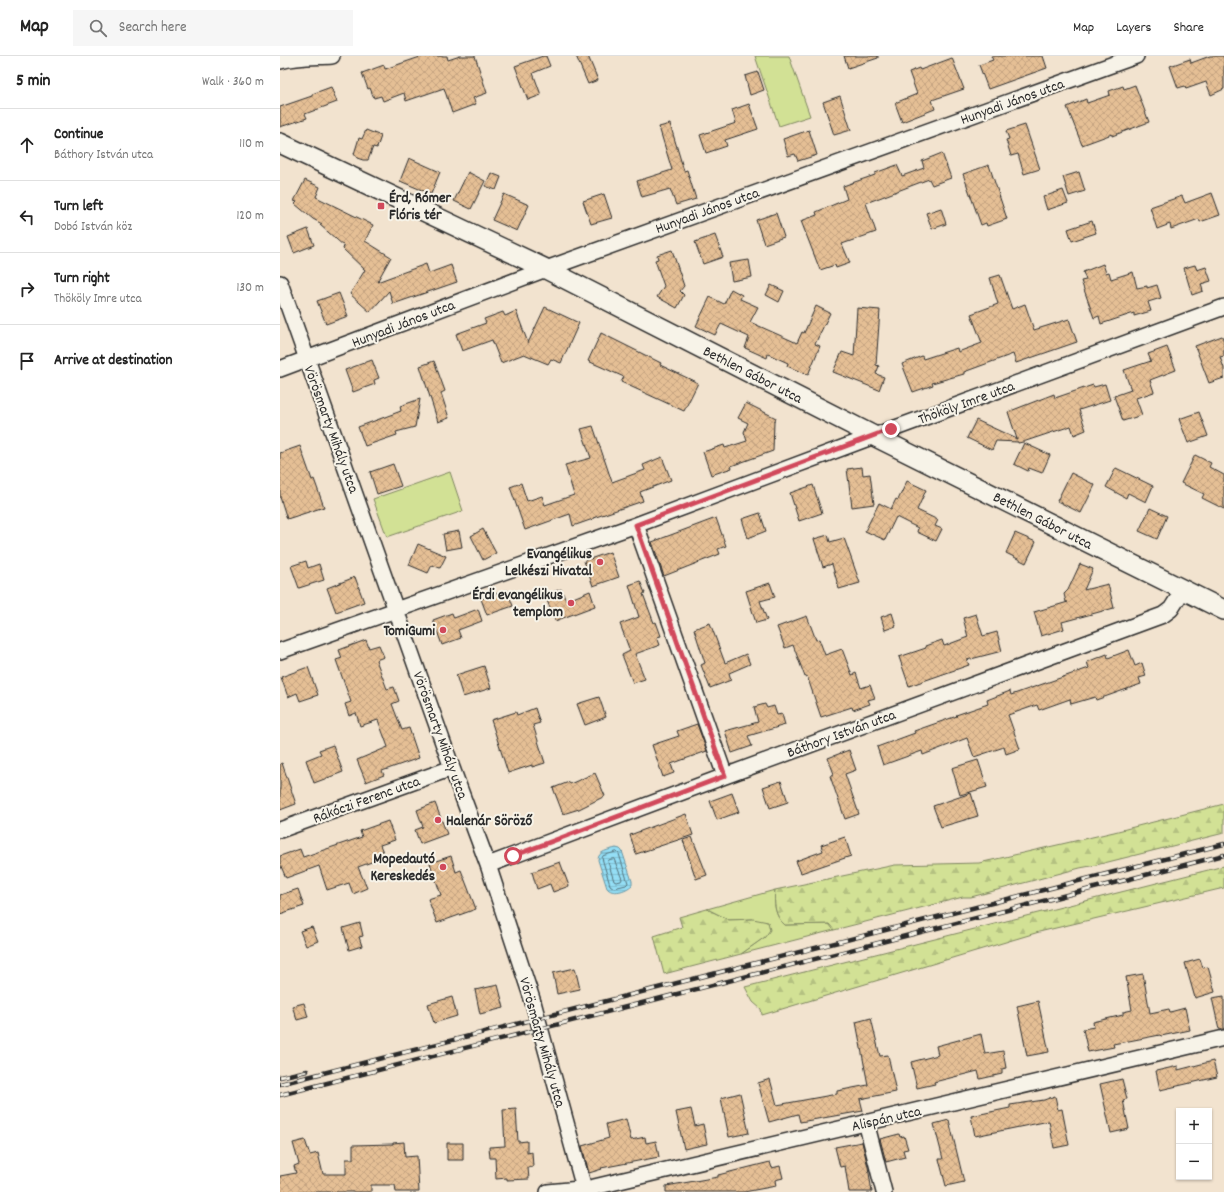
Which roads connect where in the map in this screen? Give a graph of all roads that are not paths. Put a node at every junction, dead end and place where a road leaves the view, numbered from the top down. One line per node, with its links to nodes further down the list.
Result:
1 (332, 56): 3 (street)
2 (1136, 56): 5 (street, Hunyadi János utca)
3 (280, 62)
4 (280, 143): 5 (street, Bethlen Gábor utca)
5 (546, 269): 8 (street, Hunyadi János utca); 10 (street, Bethlen Gábor utca)
6 (280, 283): 8 (street, Vörösmarty Mihály utca)
7 (1224, 307): 10 (street, Thököly Imre utca)
8 (308, 359): 9 (street, Hunyadi János utca); 13 (street, Vörösmarty Mihály utca)
9 (280, 369)
10 (874, 436): 11 (street, Thököly Imre utca); 12 (street, Bethlen Gábor utca)
11 (636, 525): 13 (street, Thököly Imre utca); 17 (street)
12 (1183, 590): 14 (street, Bethlen Gábor utca); 17 (street, Báthory István utca)
13 (396, 609): 15 (street, Thököly Imre utca); 16 (street, Vörösmarty Mihály utca)
14 (1224, 610)
15 (280, 651)
16 (452, 768): 18 (street, Rákóczi Ferenc utca); 19 (street, Vörösmarty Mihály utca)
17 (725, 776): 19 (street, Báthory István utca)
18 (280, 830)
19 (488, 865): 22 (street, Vörösmarty Mihály utca)
20 (1224, 1038): 21 (street, Alispán utca)
21 (866, 1122): 22 (street, Alispán utca); 24 (street)
22 (585, 1190): 23 (street, Alispán utca)
23 (548, 1192)
24 (884, 1192)

